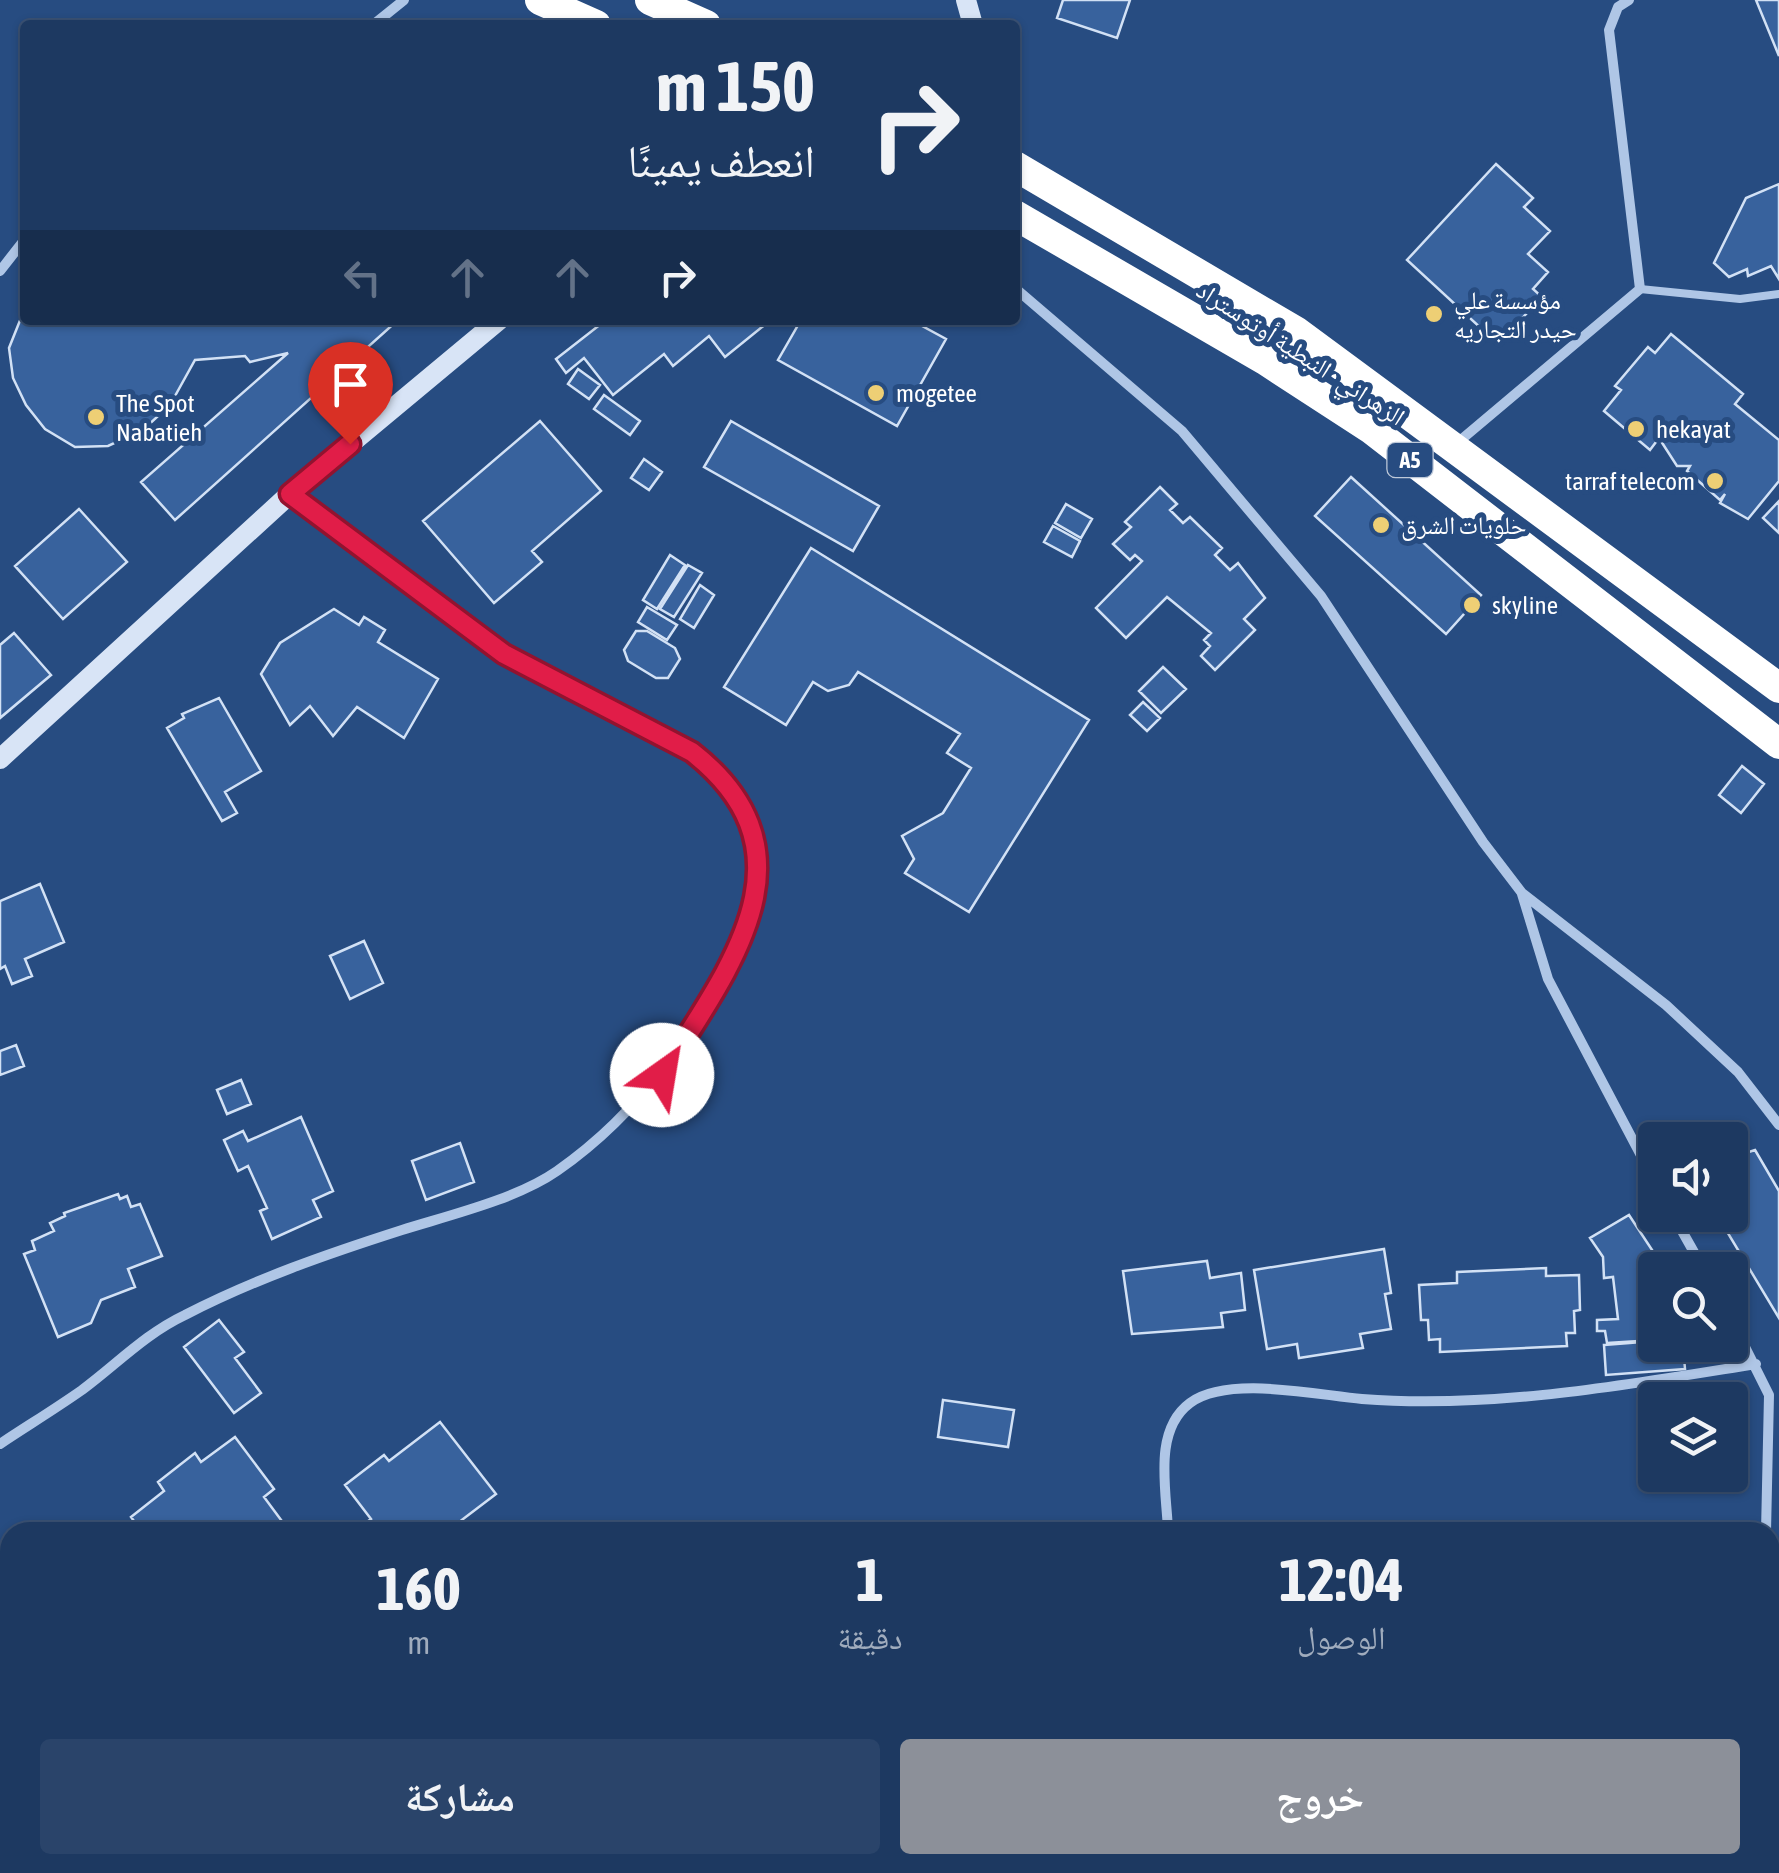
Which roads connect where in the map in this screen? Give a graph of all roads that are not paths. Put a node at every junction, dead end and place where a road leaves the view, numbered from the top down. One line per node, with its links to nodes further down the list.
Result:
1 (404, 0): 6 (street)
2 (540, 0): 7 (highway)
3 (650, 0): 5 (highway)
4 (1628, 0): 12 (street)
5 (699, 15)
6 (379, 20)
7 (585, 20)
8 (1020, 169): 16 (highway, الزهراني - النبطية أوتوستراد / A5)
9 (1020, 218): 19 (highway, الزهراني - النبطية أوتوستراد / A5)
10 (20, 245): 11 (street)
11 (0, 271)
12 (1640, 289): 14 (lane); 16 (street)
13 (1020, 292): 21 (street)
14 (1779, 294)
15 (492, 325): 17 (street)
16 (1450, 449): 18 (highway, الزهراني - النبطية أوتوستراد / A5)
17 (290, 494): 20 (street); 26 (street)
18 (1779, 688)
19 (1779, 744)
20 (0, 759)
21 (1522, 893): 22 (street); 23 (street)
22 (1779, 1125)
23 (1638, 1150)
24 (1748, 1350): 25 (street)
25 (1756, 1364): 27 (street); 28 (street)
26 (0, 1444)
27 (1168, 1522)
28 (1766, 1522)

